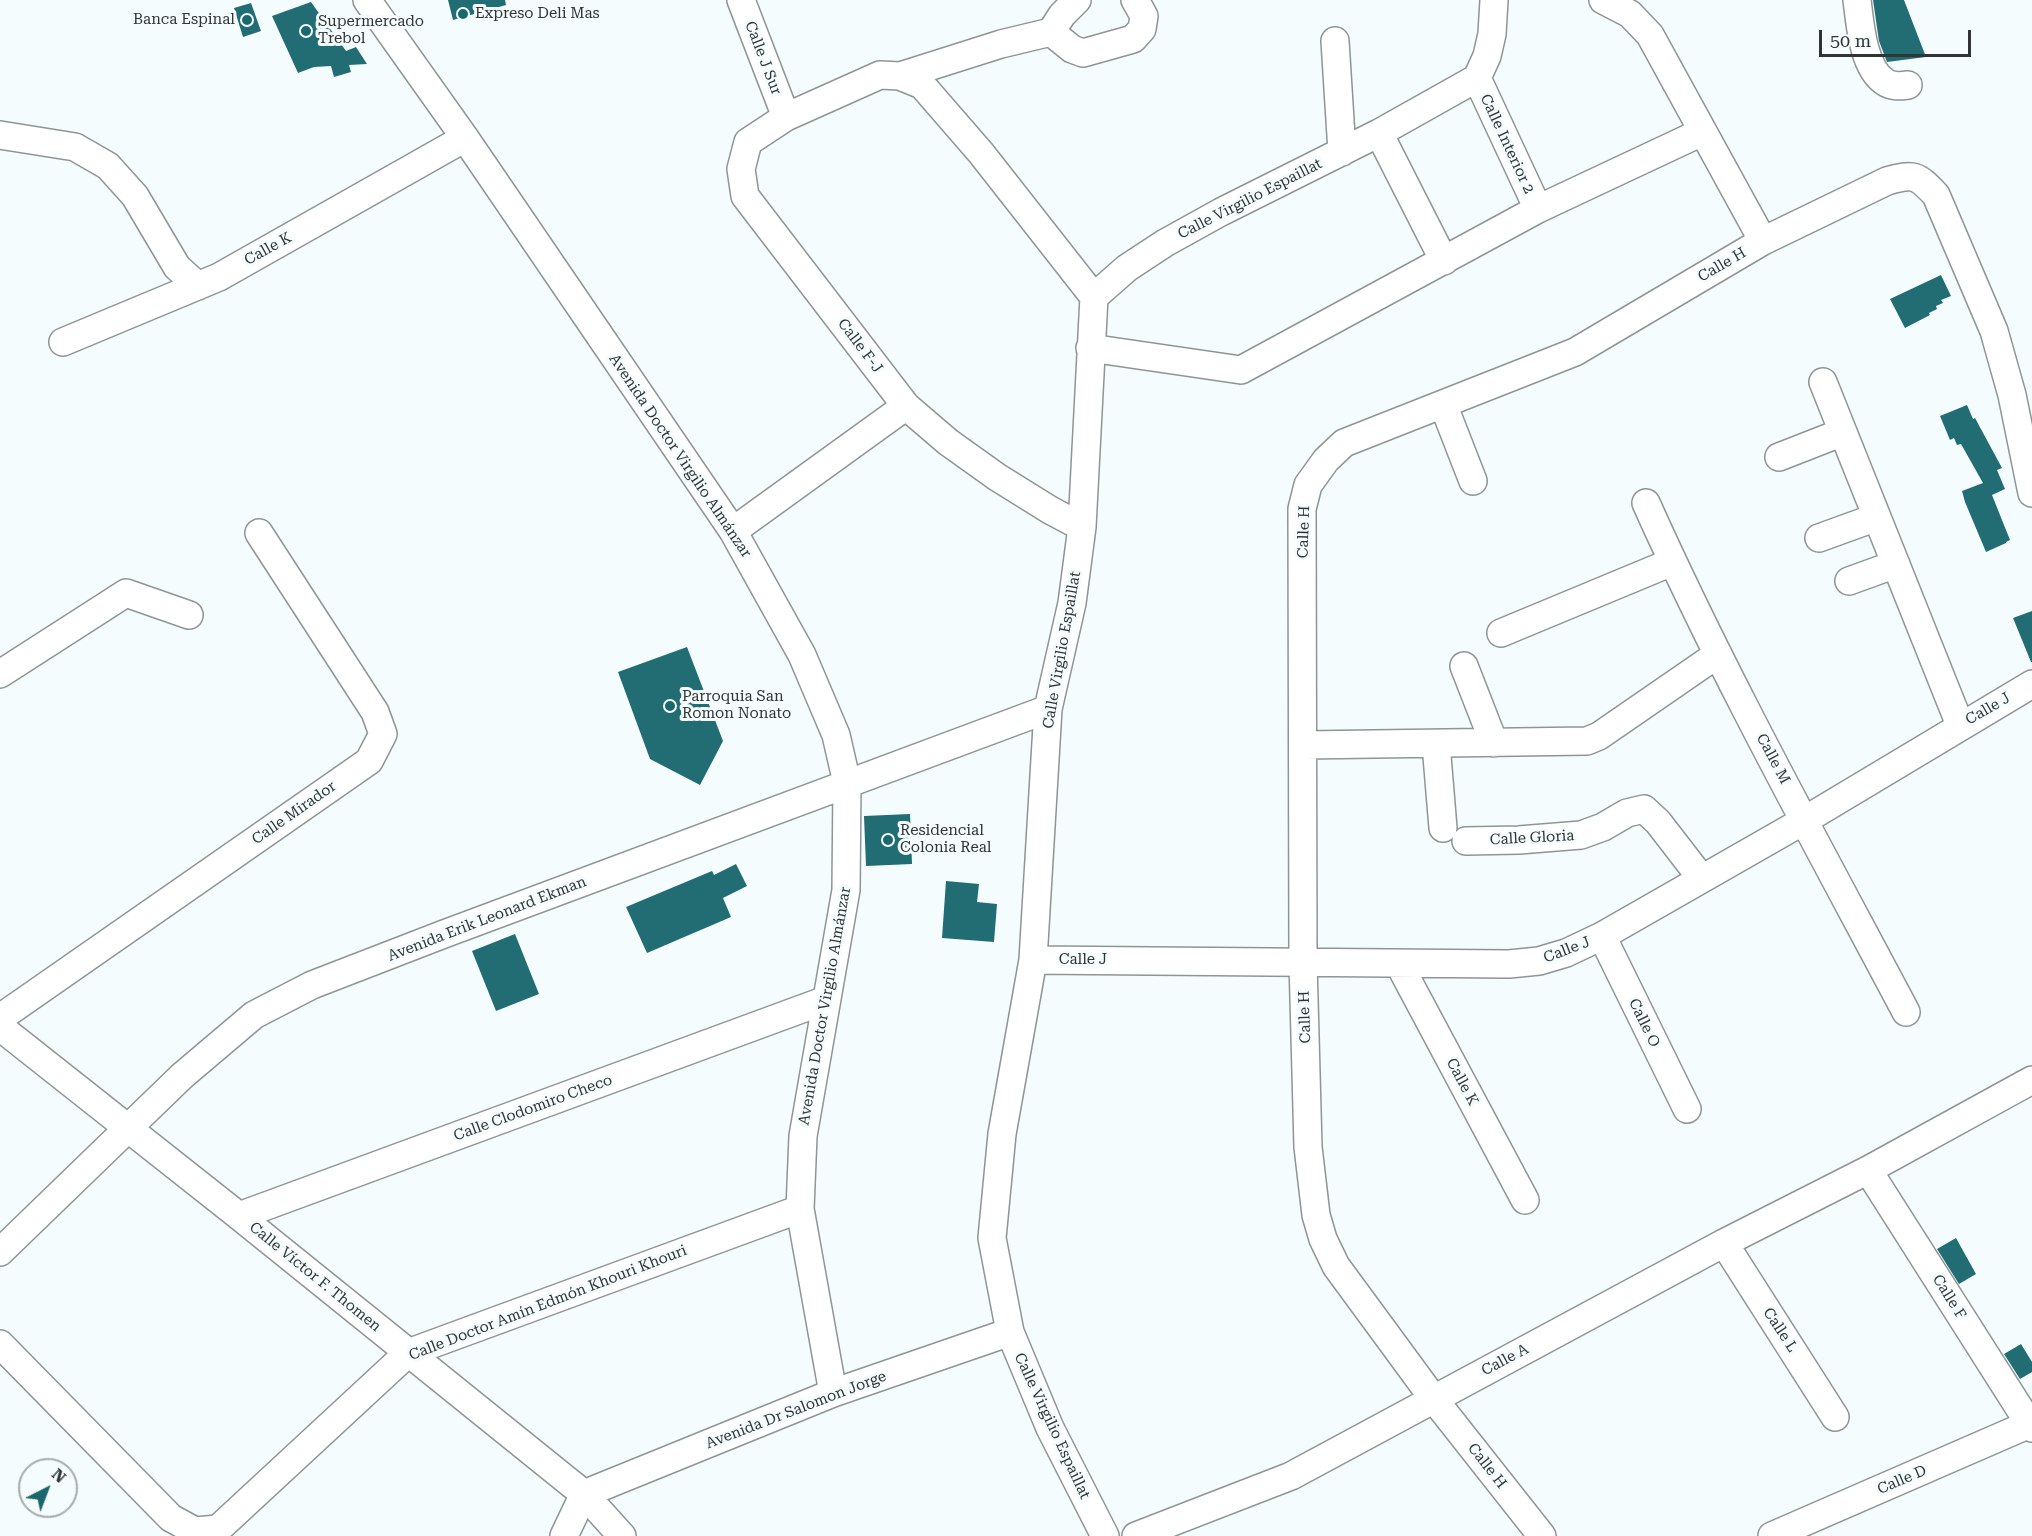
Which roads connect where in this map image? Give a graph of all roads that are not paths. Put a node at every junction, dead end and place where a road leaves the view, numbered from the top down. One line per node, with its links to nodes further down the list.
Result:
1 (367, 0): 17 (street, Avenida Doctor Virgilio Almánzar)
2 (741, 0): 13 (street, Calle J Sur)
3 (1077, 0): 8 (street)
4 (1135, 0): 8 (street)
5 (1494, 0): 11 (street)
6 (1603, 0): 14 (street)
7 (1857, 0): 12 (street)
8 (1051, 32): 10 (street, Calle F-J)
9 (1335, 41): 18 (street)
10 (900, 76): 13 (street, Calle F-J); 23 (street)
11 (1477, 78): 15 (street, Calle Virgilio Espaillat); 19 (street, Calle Interior 2)
12 (1908, 85)
13 (786, 117): 28 (street, Calle F-J)
14 (1702, 132): 19 (street); 20 (street)
15 (1379, 133): 18 (street, Calle Virgilio Espaillat); 21 (street)
16 (0, 135): 22 (street)
17 (465, 138): 22 (street, Calle K); 36 (street, Avenida Doctor Virgilio Almánzar)
18 (1342, 152): 23 (street, Calle Virgilio Espaillat)
19 (1538, 209): 21 (street)
20 (1763, 241): 27 (street, Calle H); 32 (street, Calle H)
21 (1444, 261): 25 (street)
22 (198, 286): 24 (street, Calle K)
23 (1094, 297): 25 (street, Calle Virgilio Espaillat)
24 (63, 342)
25 (1090, 348): 35 (street, Calle Virgilio Espaillat)
26 (1823, 382): 29 (street)
27 (1443, 404): 31 (street); 52 (street, Calle H)
28 (906, 406): 35 (street, Calle F-J); 36 (street)
29 (1844, 432): 30 (street); 34 (street)
30 (1779, 457)
31 (1473, 481)
32 (2032, 493)
33 (1646, 503): 39 (street, Calle M)
34 (1877, 518): 38 (street); 40 (street)
35 (1082, 527): 48 (street, Calle Virgilio Espaillat)
36 (733, 531): 53 (street, Avenida Doctor Virgilio Almánzar)
37 (259, 532): 62 (street, Calle Mirador)
38 (1819, 538)
39 (1672, 562): 43 (street); 44 (street, Calle M)
40 (1896, 564): 41 (street); 49 (street)
41 (1849, 581)
42 (189, 615): 46 (street)
43 (1502, 633)
44 (1718, 654): 50 (street); 54 (street, Calle M)
45 (1464, 666): 50 (street)
46 (0, 674)
47 (2031, 686): 49 (street, Calle J)
48 (1048, 709): 53 (street, Avenida Erik Leonard Ekman); 57 (street, Calle Virgilio Espaillat)
49 (1960, 725): 54 (street, Calle J)
50 (1494, 743): 51 (street)
51 (1436, 744): 52 (street); 55 (street, Calle Gloria)
52 (1304, 745): 58 (street, Calle H)
53 (847, 783): 60 (street, Avenida Doctor Virgilio Almánzar); 66 (street, Avenida Erik Leonard Ekman)
54 (1805, 820): 55 (street, Calle J); 61 (street, Calle M)
55 (1702, 879): 56 (street, Calle J)
56 (1602, 936): 59 (street, Calle J); 65 (street, Calle O)
57 (1033, 960): 58 (street, Calle J); 73 (street, Calle Virgilio Espaillat)
58 (1303, 962): 59 (street, Calle J); 77 (street, Calle H)
59 (1399, 964): 68 (street, Calle K)
60 (826, 1000): 69 (street, Avenida Doctor Virgilio Almánzar); 70 (street, Calle Clodomiro Checo)
61 (1906, 1012)
62 (0, 1018)
63 (0, 1027): 66 (street, Calle Víctor F. Thomen)
64 (2032, 1080): 67 (street, Calle A)
65 (1687, 1110)
66 (127, 1129): 70 (street, Calle Víctor F. Thomen); 72 (street, Avenida Erik Leonard Ekman)
67 (1868, 1170): 71 (street, Calle A); 79 (street, Calle F)
68 (1525, 1200)
69 (800, 1209): 75 (street, Calle Doctor Amín Edmón Khouri Khouri); 76 (street, Avenida Doctor Virgilio Almánzar)
70 (239, 1216): 75 (street, Calle Víctor F. Thomen)
71 (1724, 1243): 77 (street, Calle A); 78 (street, Calle L)
72 (0, 1252)
73 (1010, 1332): 76 (street, Avenida Dr Salomon Jorge); 83 (street, Calle Virgilio Espaillat)
74 (0, 1344): 75 (street, Calle Doctor Amín Edmón Khouri Khouri)
75 (408, 1353): 80 (street, Calle Víctor F. Thomen)
76 (833, 1393): 80 (street, Avenida Dr Salomon Jorge)
77 (1433, 1398): 84 (street, Calle A); 85 (street, Calle H)
78 (1836, 1417)
79 (2031, 1425): 86 (street, Calle D)
80 (584, 1494): 81 (street); 82 (street, Calle Víctor F. Thomen)
81 (564, 1536)
82 (622, 1536)
83 (1105, 1536)
84 (1136, 1536)
85 (1542, 1536)
86 (1772, 1536)

